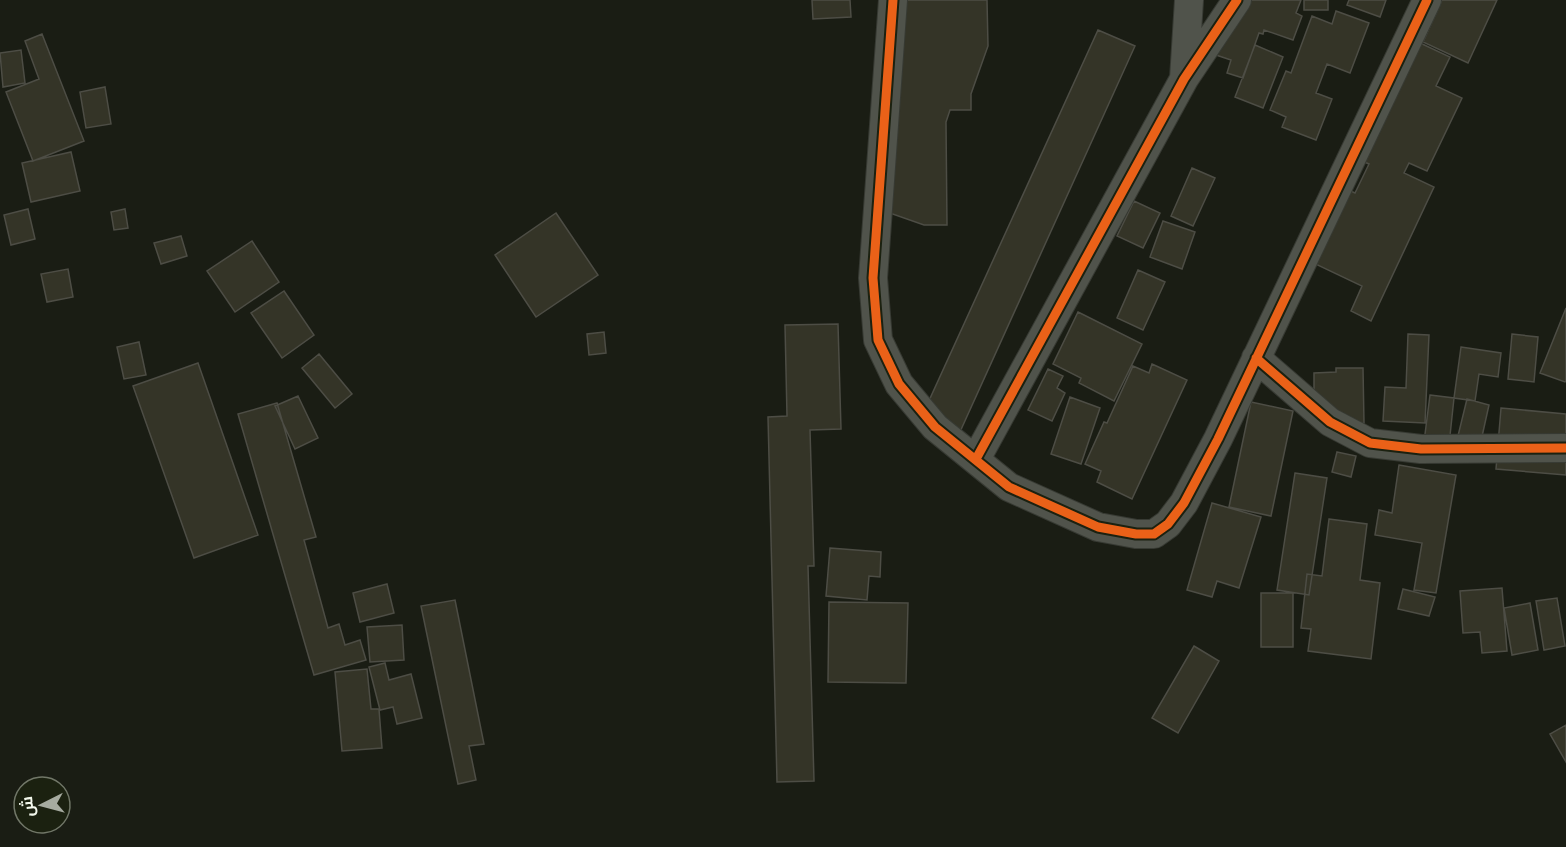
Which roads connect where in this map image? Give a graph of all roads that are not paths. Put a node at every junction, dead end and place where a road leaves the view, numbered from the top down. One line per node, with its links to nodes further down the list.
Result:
1 (893, 0): 8 (street)
2 (1189, 0): 5 (street)
3 (1238, 0): 5 (street)
4 (1427, 0): 6 (street)
5 (1184, 79): 8 (street)
6 (1256, 358): 7 (street); 8 (street)
7 (1566, 448)
8 (976, 459)

